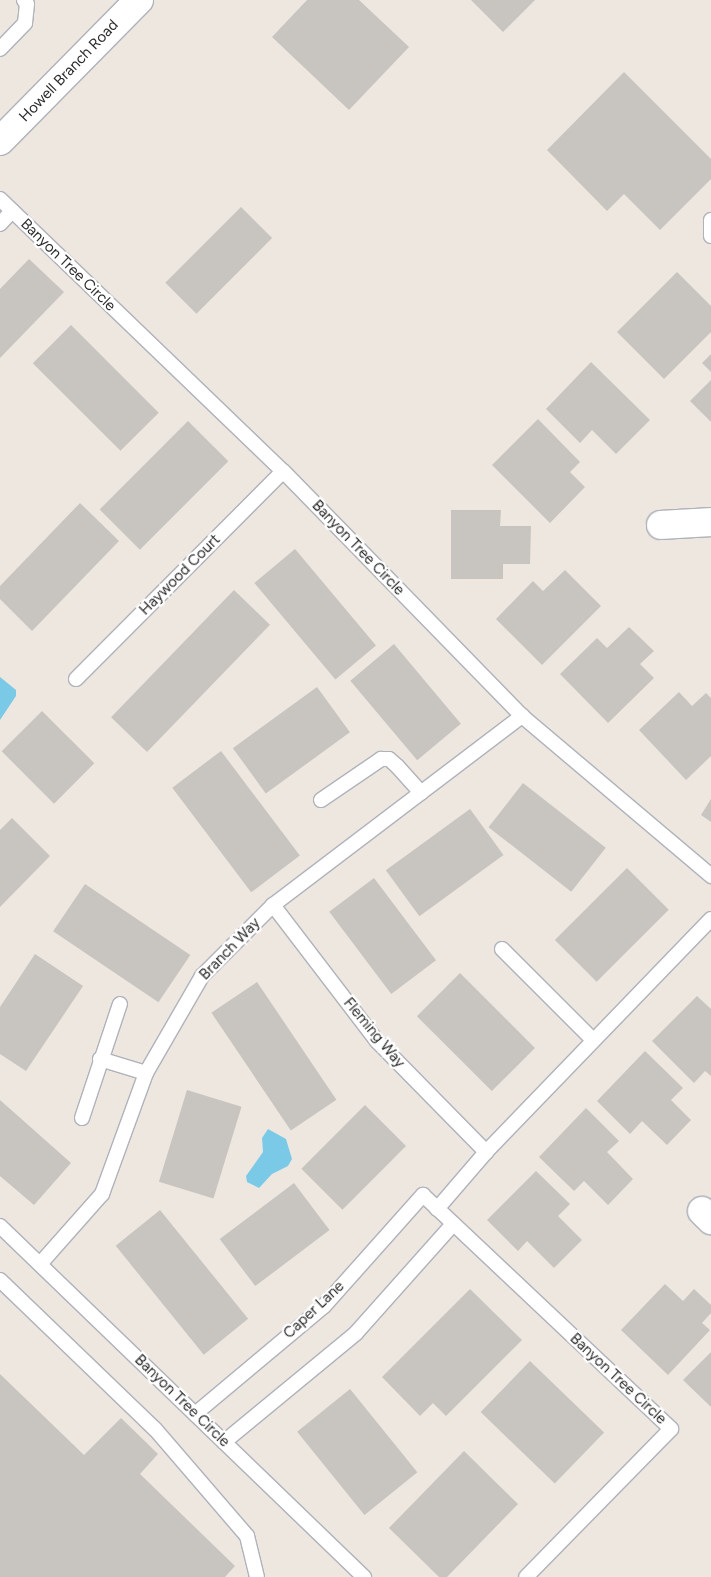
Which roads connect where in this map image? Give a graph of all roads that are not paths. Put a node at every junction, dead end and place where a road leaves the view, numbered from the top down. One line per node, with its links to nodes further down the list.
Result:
1 (24, 0): 3 (lane)
2 (138, 0): 4 (main road, Howell Branch Road)
3 (0, 49)
4 (0, 141)
5 (0, 199): 6 (lane, Banyon Tree Circle)
6 (12, 211): 8 (lane, Banyon Tree Circle); 10 (lane, Banyon Tree Circle)
7 (711, 220): 9 (lane)
8 (0, 224)
9 (711, 236)
10 (283, 471): 13 (lane, Haywood Court); 14 (lane, Banyon Tree Circle)
11 (711, 522): 12 (main road)
12 (661, 525)
13 (76, 679)
14 (522, 716): 15 (lane, Branch Way); 17 (lane, Banyon Tree Circle)
15 (421, 793): 16 (lane); 18 (lane, Branch Way)
16 (320, 800)
17 (711, 876)
18 (273, 905): 24 (lane, Branch Way); 26 (lane, Fleming Way)
19 (711, 919): 22 (lane)
20 (502, 949): 22 (lane)
21 (120, 1004): 23 (lane)
22 (592, 1039): 26 (lane)
23 (100, 1059): 24 (lane); 25 (lane)
24 (146, 1073): 31 (lane, Branch Way)
25 (82, 1118)
26 (486, 1152): 28 (lane)
27 (422, 1196): 28 (lane, Banyon Tree Circle); 33 (lane, Caper Lane)
28 (437, 1209): 29 (lane, Banyon Tree Circle)
29 (453, 1224): 34 (lane); 37 (lane, Banyon Tree Circle)
30 (0, 1226): 31 (lane, Banyon Tree Circle)
31 (40, 1264): 33 (lane, Banyon Tree Circle)
32 (0, 1280): 35 (lane)
33 (195, 1414): 34 (lane, Banyon Tree Circle)
34 (224, 1442): 36 (lane, Banyon Tree Circle)
35 (257, 1577)
36 (364, 1577)
37 (526, 1577)

